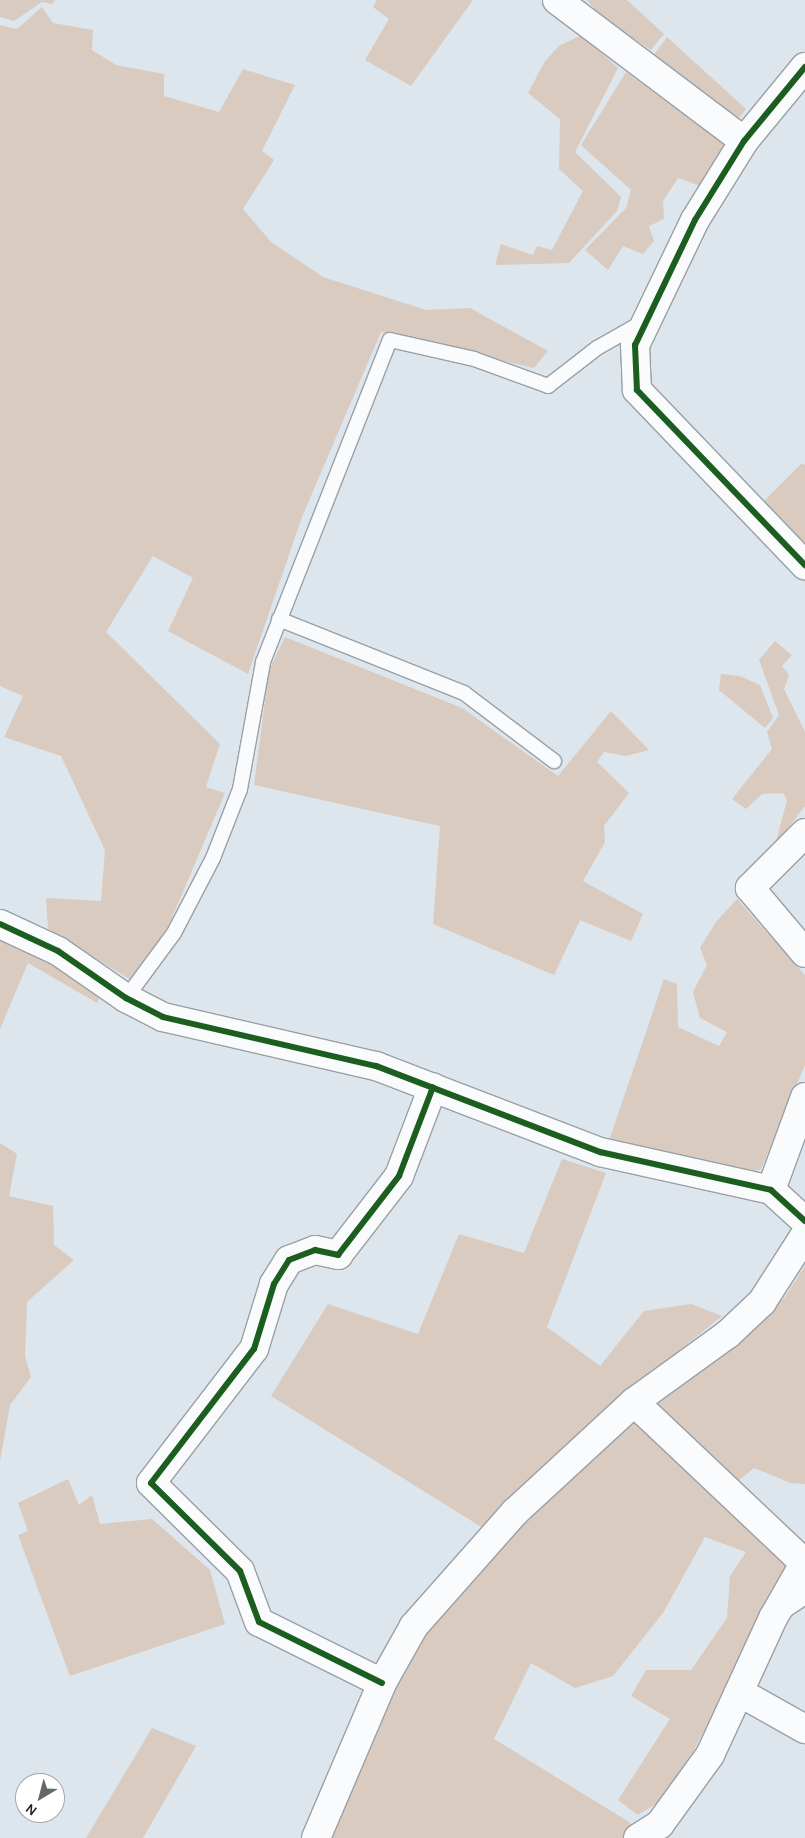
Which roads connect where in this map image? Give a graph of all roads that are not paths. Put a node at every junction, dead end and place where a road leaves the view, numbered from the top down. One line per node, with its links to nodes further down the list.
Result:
1 (557, 0): 3 (street)
2 (805, 67): 3 (street)
3 (744, 141): 4 (street)
4 (648, 319): 5 (street); 6 (lane)
5 (805, 565)
6 (279, 619): 7 (lane); 11 (lane)
7 (554, 761)
8 (805, 833): 10 (street)
9 (0, 924): 11 (street)
10 (805, 953)
11 (126, 998): 12 (street)
12 (433, 1087): 14 (street); 21 (street)
13 (805, 1096): 14 (street)
14 (770, 1190): 15 (street)
15 (805, 1221)
16 (805, 1235): 17 (street)
17 (634, 1402): 18 (street); 21 (street)
18 (805, 1562): 20 (street)
19 (805, 1596): 20 (lane)
20 (773, 1618): 22 (street)
21 (382, 1683): 24 (street)
22 (739, 1692): 23 (street); 25 (street)
23 (805, 1729)
24 (316, 1838)
25 (638, 1838)

